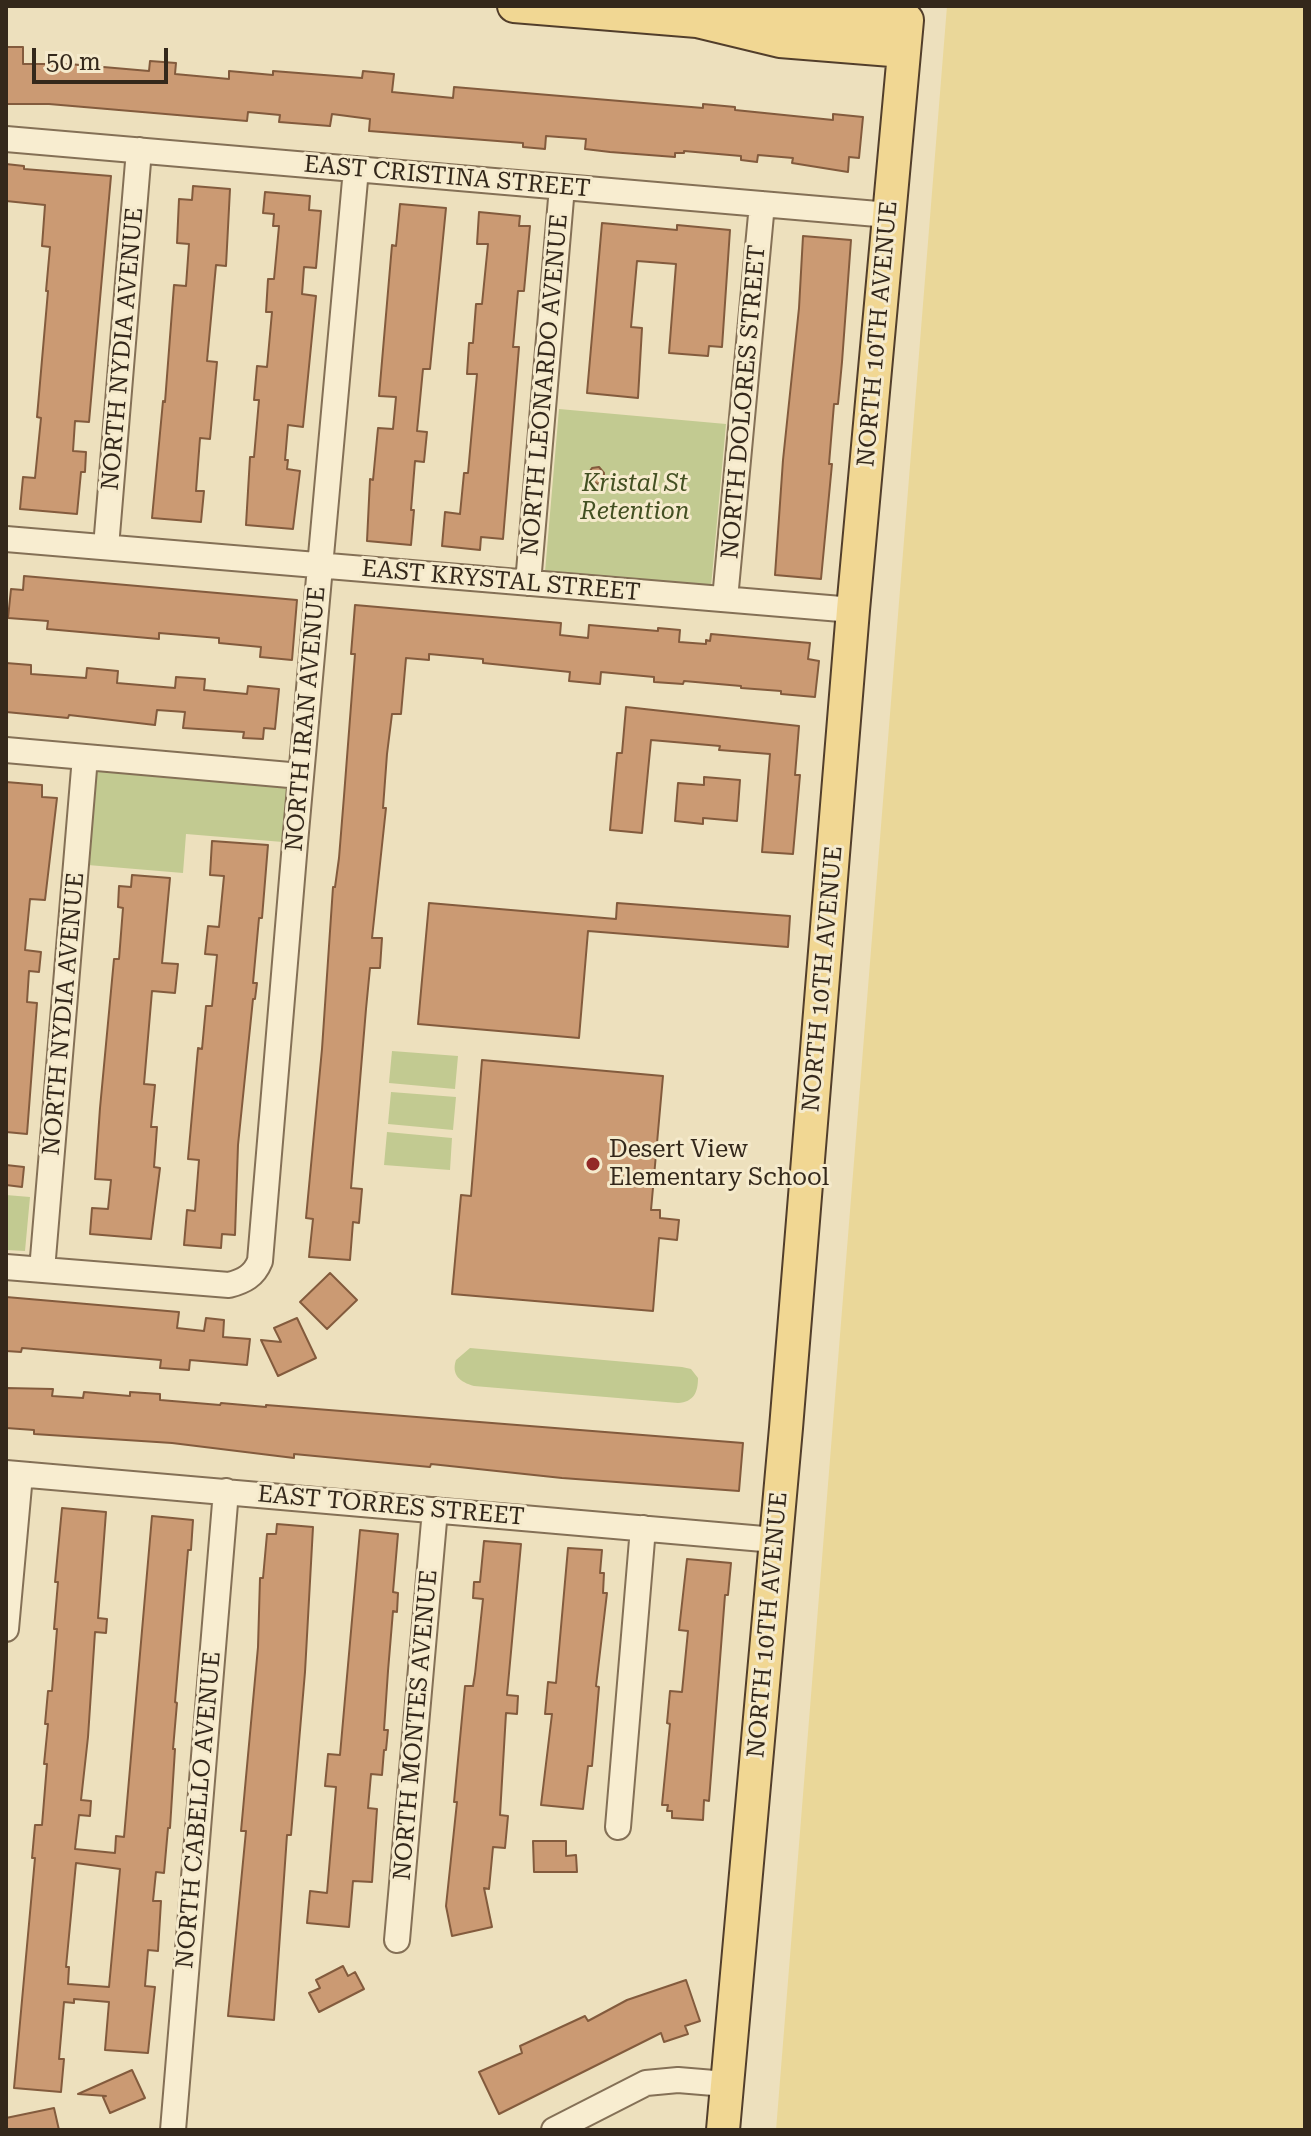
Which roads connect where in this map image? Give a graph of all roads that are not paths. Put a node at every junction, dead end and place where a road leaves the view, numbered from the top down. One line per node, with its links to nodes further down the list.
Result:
1 (514, 6): 2 (main road)
2 (907, 21): 8 (main road, NORTH 10TH AVENUE)
3 (6, 139): 4 (street, EAST CRISTINA STREET)
4 (139, 150): 5 (street, EAST CRISTINA STREET); 10 (street, NORTH NYDIA AVENUE)
5 (356, 169): 6 (street, EAST CRISTINA STREET); 11 (street, NORTH IRAN AVENUE)
6 (562, 187): 7 (street, EAST CRISTINA STREET); 12 (street, NORTH LEONARDO AVENUE)
7 (762, 204): 8 (street, EAST CRISTINA STREET); 13 (street, NORTH DOLORES STREET)
8 (889, 215): 14 (main road, NORTH 10TH AVENUE)
9 (6, 539): 10 (street, EAST KRYSTAL STREET)
10 (106, 547): 11 (street, EAST KRYSTAL STREET)
11 (319, 566): 12 (street, EAST KRYSTAL STREET); 17 (street, NORTH IRAN AVENUE)
12 (528, 583): 13 (street, EAST KRYSTAL STREET)
13 (725, 599): 14 (street, EAST KRYSTAL STREET)
14 (853, 610): 24 (main road, NORTH 10TH AVENUE)
15 (6, 750): 16 (street)
16 (85, 757): 17 (street); 19 (street, NORTH NYDIA AVENUE)
17 (301, 776): 19 (street, NORTH IRAN AVENUE)
18 (6, 1267): 19 (street)
19 (42, 1270)
20 (13, 1474): 21 (street, EAST TORRES STREET); 25 (street)
21 (226, 1491): 22 (street, EAST TORRES STREET); 29 (street, NORTH CABELLO AVENUE)
22 (435, 1510): 23 (street, EAST TORRES STREET); 27 (street, NORTH MONTES AVENUE)
23 (643, 1528): 24 (street, EAST TORRES STREET); 26 (street)
24 (775, 1540): 28 (main road, NORTH 10TH AVENUE)
25 (6, 1629)
26 (618, 1827)
27 (397, 1940)
28 (726, 2084): 30 (street); 31 (main road, NORTH 10TH AVENUE)
29 (173, 2130)
30 (554, 2130)
31 (723, 2130)

